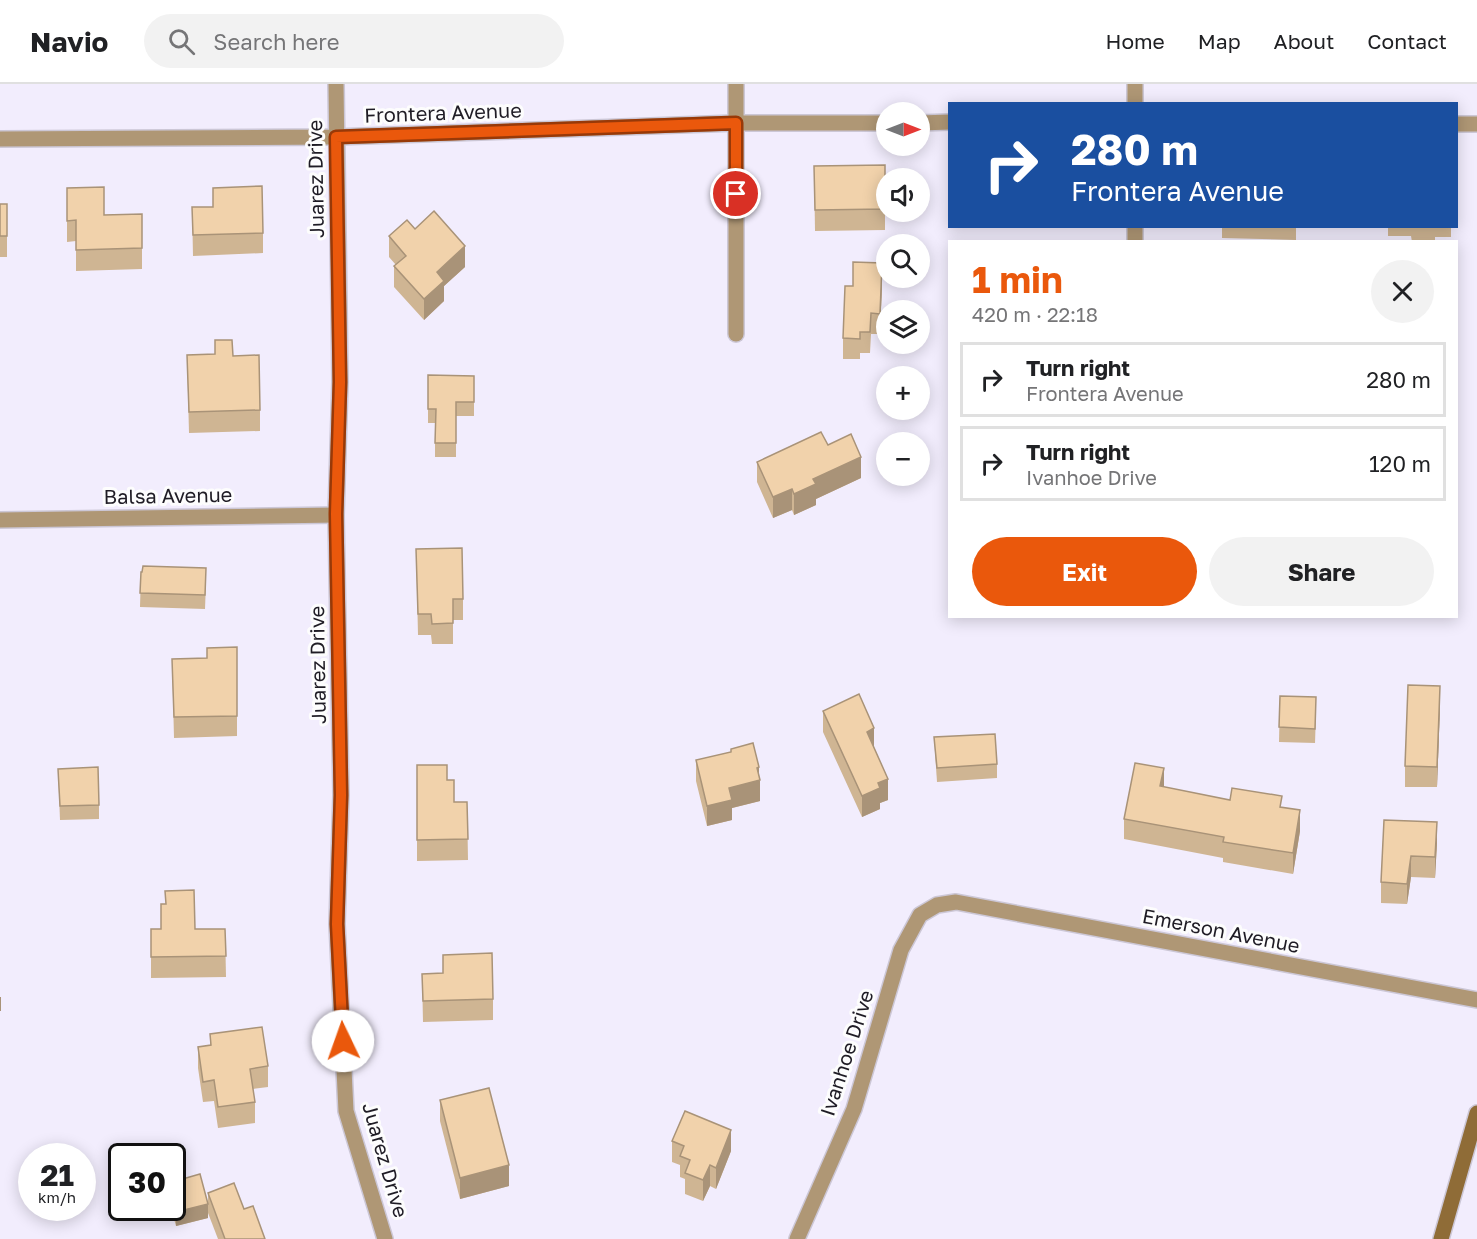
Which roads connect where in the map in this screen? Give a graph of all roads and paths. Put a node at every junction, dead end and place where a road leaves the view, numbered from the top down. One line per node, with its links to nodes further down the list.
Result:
1 (336, 84): 11 (street, Juarez Drive)
2 (736, 84): 6 (street)
3 (1135, 84): 4 (street)
4 (1135, 102)
5 (948, 122): 8 (street)
6 (736, 123): 7 (street, Frontera Avenue); 11 (street, Frontera Avenue); 13 (street)
7 (876, 123)
8 (930, 123)
9 (1458, 123): 10 (street)
10 (1477, 124)
11 (336, 137): 12 (street, Frontera Avenue); 14 (street, Juarez Drive)
12 (0, 139)
13 (736, 334)
14 (336, 514): 15 (street, Balsa Avenue); 19 (street, Juarez Drive)
15 (0, 520)
16 (956, 902): 17 (street, Emerson Avenue); 20 (street, Ivanhoe Drive)
17 (1477, 1000)
18 (1477, 1113): 21 (main road)
19 (385, 1239)
20 (797, 1239)
21 (1441, 1239)

